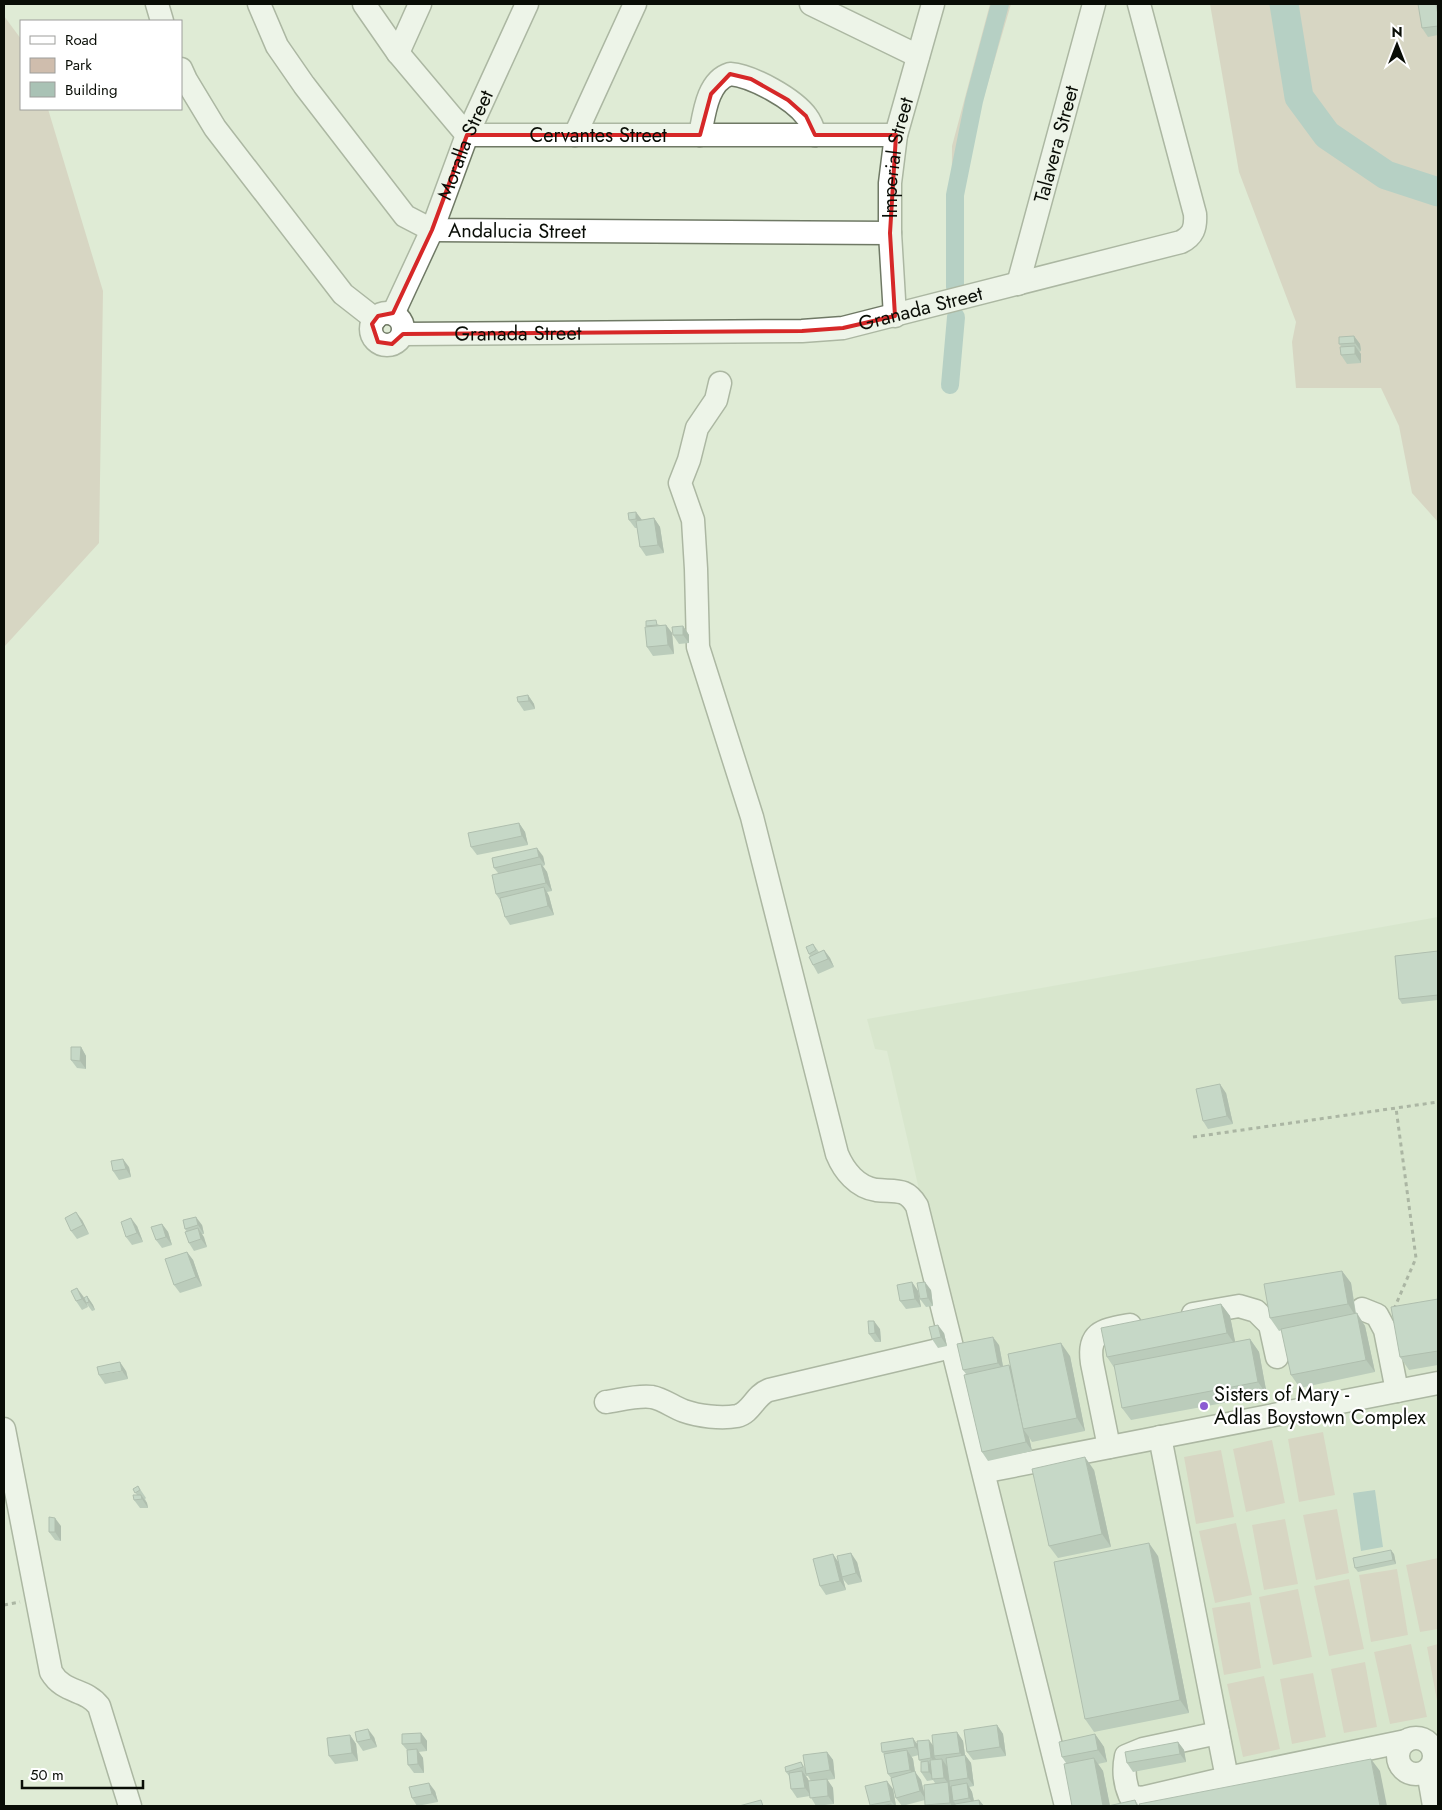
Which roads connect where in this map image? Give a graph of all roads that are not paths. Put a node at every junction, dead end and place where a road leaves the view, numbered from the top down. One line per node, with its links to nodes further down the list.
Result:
1 (157, 4): 11 (street)
2 (259, 4): 20 (street, Andalucia Street)
3 (364, 4): 12 (street)
4 (420, 4): 12 (street)
5 (527, 4): 15 (street, Moralla Street)
6 (636, 4): 16 (street)
7 (811, 4): 13 (street)
8 (934, 4): 13 (street, Imperial Street)
9 (1094, 4): 22 (street, Talavera Street)
10 (1139, 4): 22 (street, Granada Street)
11 (162, 20)
12 (398, 53): 15 (street)
13 (918, 56): 19 (street, Imperial Street)
14 (182, 70): 24 (street)
15 (467, 135): 16 (street, Cervantes Street); 20 (street, Moralla Street)
16 (575, 135): 17 (street, Cervantes Street)
17 (700, 135): 18 (street, Cervantes Street); 18 (street)
18 (814, 135): 19 (street, Cervantes Street)
19 (896, 135): 21 (street, Imperial Street)
20 (432, 230): 21 (street, Andalucia Street); 24 (street, Moralla Street)
21 (890, 233): 23 (street, Imperial Street)
22 (1018, 284): 23 (street, Granada Street)
23 (894, 316): 24 (street, Granada Street)
24 (390, 322)
25 (720, 383): 27 (street)
26 (1362, 1309): 30 (street)
27 (951, 1347): 31 (street); 41 (street)
28 (1277, 1357): 34 (street)
29 (1438, 1383): 30 (street)
30 (1397, 1391): 33 (street)
31 (606, 1402)
32 (4, 1429): 40 (street)
33 (1160, 1437): 34 (street); 36 (street)
34 (1109, 1447): 35 (street)
35 (986, 1471)
36 (1218, 1734): 39 (street); 39 (street)
37 (1422, 1742): 38 (street); 38 (street); 39 (street)
38 (1420, 1772): 42 (street); 43 (street)
39 (1227, 1778)
40 (130, 1806)
41 (1066, 1806)
42 (1418, 1806)
43 (1434, 1806)

